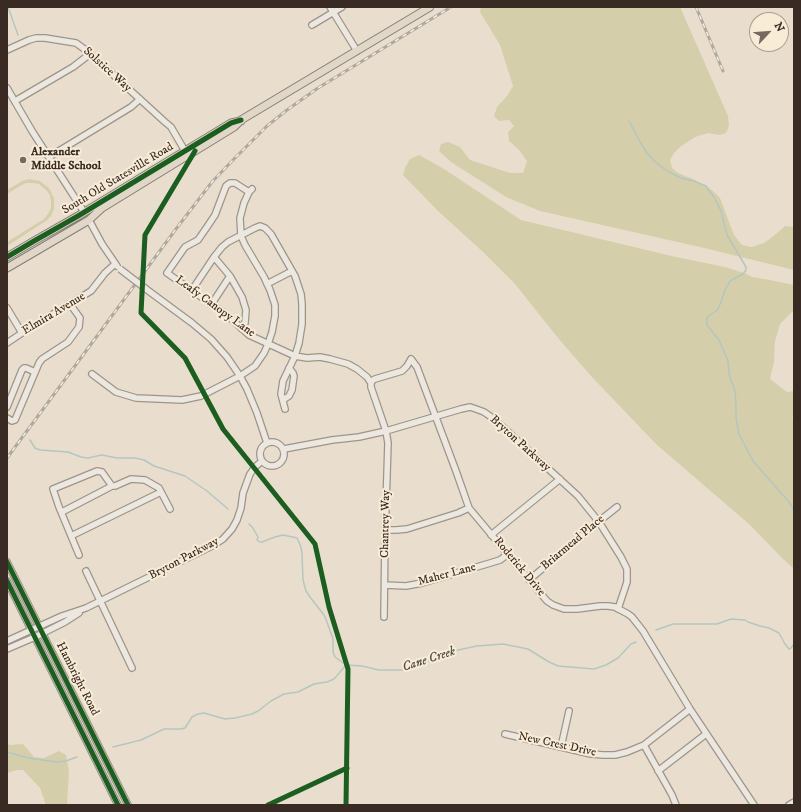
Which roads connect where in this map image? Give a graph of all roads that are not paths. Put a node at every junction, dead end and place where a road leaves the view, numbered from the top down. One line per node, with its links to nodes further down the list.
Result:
1 (342, 7): 3 (street)
2 (430, 7): 6 (main road, South Old Statesville Road)
3 (332, 10): 4 (street); 6 (street)
4 (312, 25)
5 (7, 50): 7 (street, Solstice Way)
6 (357, 51): 11 (main road, South Old Statesville Road)
7 (90, 54): 9 (street, Solstice Way); 10 (street)
8 (7, 88): 10 (street)
9 (140, 99): 12 (street, Solstice Way); 13 (street)
10 (15, 101): 13 (street)
11 (241, 120): 12 (main road, South Old Statesville Road); 16 (main road, South Old Statesville Road)
12 (185, 151): 14 (main road, South Old Statesville Road)
13 (49, 157): 15 (street)
14 (132, 182): 15 (main road, South Old Statesville Road); 16 (main road)
15 (84, 212): 18 (main road); 20 (main road, South Old Statesville Road)
16 (89, 220): 18 (main road, South Old Statesville Road); 21 (street)
17 (241, 236): 19 (street); 23 (street); 25 (street); 26 (street, Leafy Canopy Lane)
18 (51, 242): 22 (main road, South Old Statesville Road)
19 (214, 257): 24 (street); 26 (street)
20 (7, 258)
21 (115, 264): 27 (street, Elmira Avenue); 38 (street, bridge)
22 (7, 268)
23 (292, 271): 25 (street); 34 (street)
24 (230, 276): 28 (street); 30 (street)
25 (267, 284): 33 (street)
26 (192, 290): 28 (street, Leafy Canopy Lane)
27 (70, 304): 31 (street, Elmira Avenue); 36 (street)
28 (211, 304): 30 (street, Leafy Canopy Lane)
29 (7, 308): 31 (street)
30 (242, 329): 33 (street, Leafy Canopy Lane)
31 (22, 333): 32 (street, Elmira Avenue)
32 (7, 343)
33 (268, 344): 34 (street, Leafy Canopy Lane); 38 (street)
34 (295, 356): 35 (street); 39 (street, Leafy Canopy Lane)
35 (289, 368): 40 (street); 40 (street)
36 (35, 372): 41 (street); 44 (street)
37 (92, 374): 38 (street)
38 (240, 376): 46 (street)
39 (371, 383): 43 (street, Roderick Drive); 45 (street, Chantrey Way)
40 (283, 400): 42 (street)
41 (7, 407)
42 (285, 409)
43 (436, 416): 45 (street, Bryton Parkway); 49 (street, Bryton Parkway); 53 (street, Roderick Drive)
44 (7, 418)
45 (386, 431): 47 (street, Bryton Parkway); 57 (street, Chantrey Way)
46 (267, 443): 47 (street); 48 (street, Bryton Parkway)
47 (284, 449): 48 (street)
48 (262, 461): 67 (street, Bryton Parkway)
49 (560, 479): 56 (street, Bryton Parkway); 58 (street)
50 (112, 486): 51 (street); 55 (street); 55 (street)
51 (162, 492): 54 (street); 59 (street)
52 (617, 507): 56 (street, Briarmead Place)
53 (469, 508): 57 (street); 58 (street, Roderick Drive)
54 (170, 509)
55 (62, 512): 59 (street)
56 (598, 522): 64 (street, Briarmead Place); 69 (street, Bryton Parkway)
57 (385, 530): 66 (street, Chantrey Way)
58 (491, 535): 61 (street, Roderick Drive)
59 (71, 536): 60 (street)
60 (78, 554)
61 (508, 554): 64 (street, Roderick Drive); 66 (street, Maher Lane)
62 (7, 562): 71 (street, Hambright Road)
63 (86, 571): 67 (street)
64 (529, 580): 69 (street, Roderick Drive)
65 (7, 582): 72 (street, Hambright Road)
66 (385, 585): 70 (street, Chantrey Way)
67 (100, 602): 68 (street, Bryton Parkway); 77 (street)
68 (86, 608): 71 (street, Bryton Parkway); 73 (street, Bryton Parkway)
69 (618, 609): 78 (street, Roderick Drive)
70 (384, 617)
71 (40, 627): 72 (street, Bryton Parkway); 73 (street, Hambright Road)
72 (32, 630): 74 (street, Hambright Road); 75 (street, Bryton Parkway)
73 (42, 633): 74 (street, Bryton Parkway); 87 (street, Hambright Road)
74 (35, 637): 76 (street, Bryton Parkway); 86 (street, Hambright Road)
75 (7, 641)
76 (7, 649)
77 (132, 668)
78 (690, 709): 81 (street, Roderick Drive); 82 (street, New Crest Drive)
79 (569, 711): 83 (street)
80 (505, 734): 83 (street, New Crest Drive)
81 (706, 734): 84 (street); 89 (street, Roderick Drive)
82 (644, 745): 83 (street, New Crest Drive); 84 (street)
83 (561, 747)
84 (658, 771): 88 (street)
85 (794, 802): 90 (street)
86 (118, 805)
87 (128, 805)
88 (676, 805)
89 (754, 805)
90 (789, 805)

